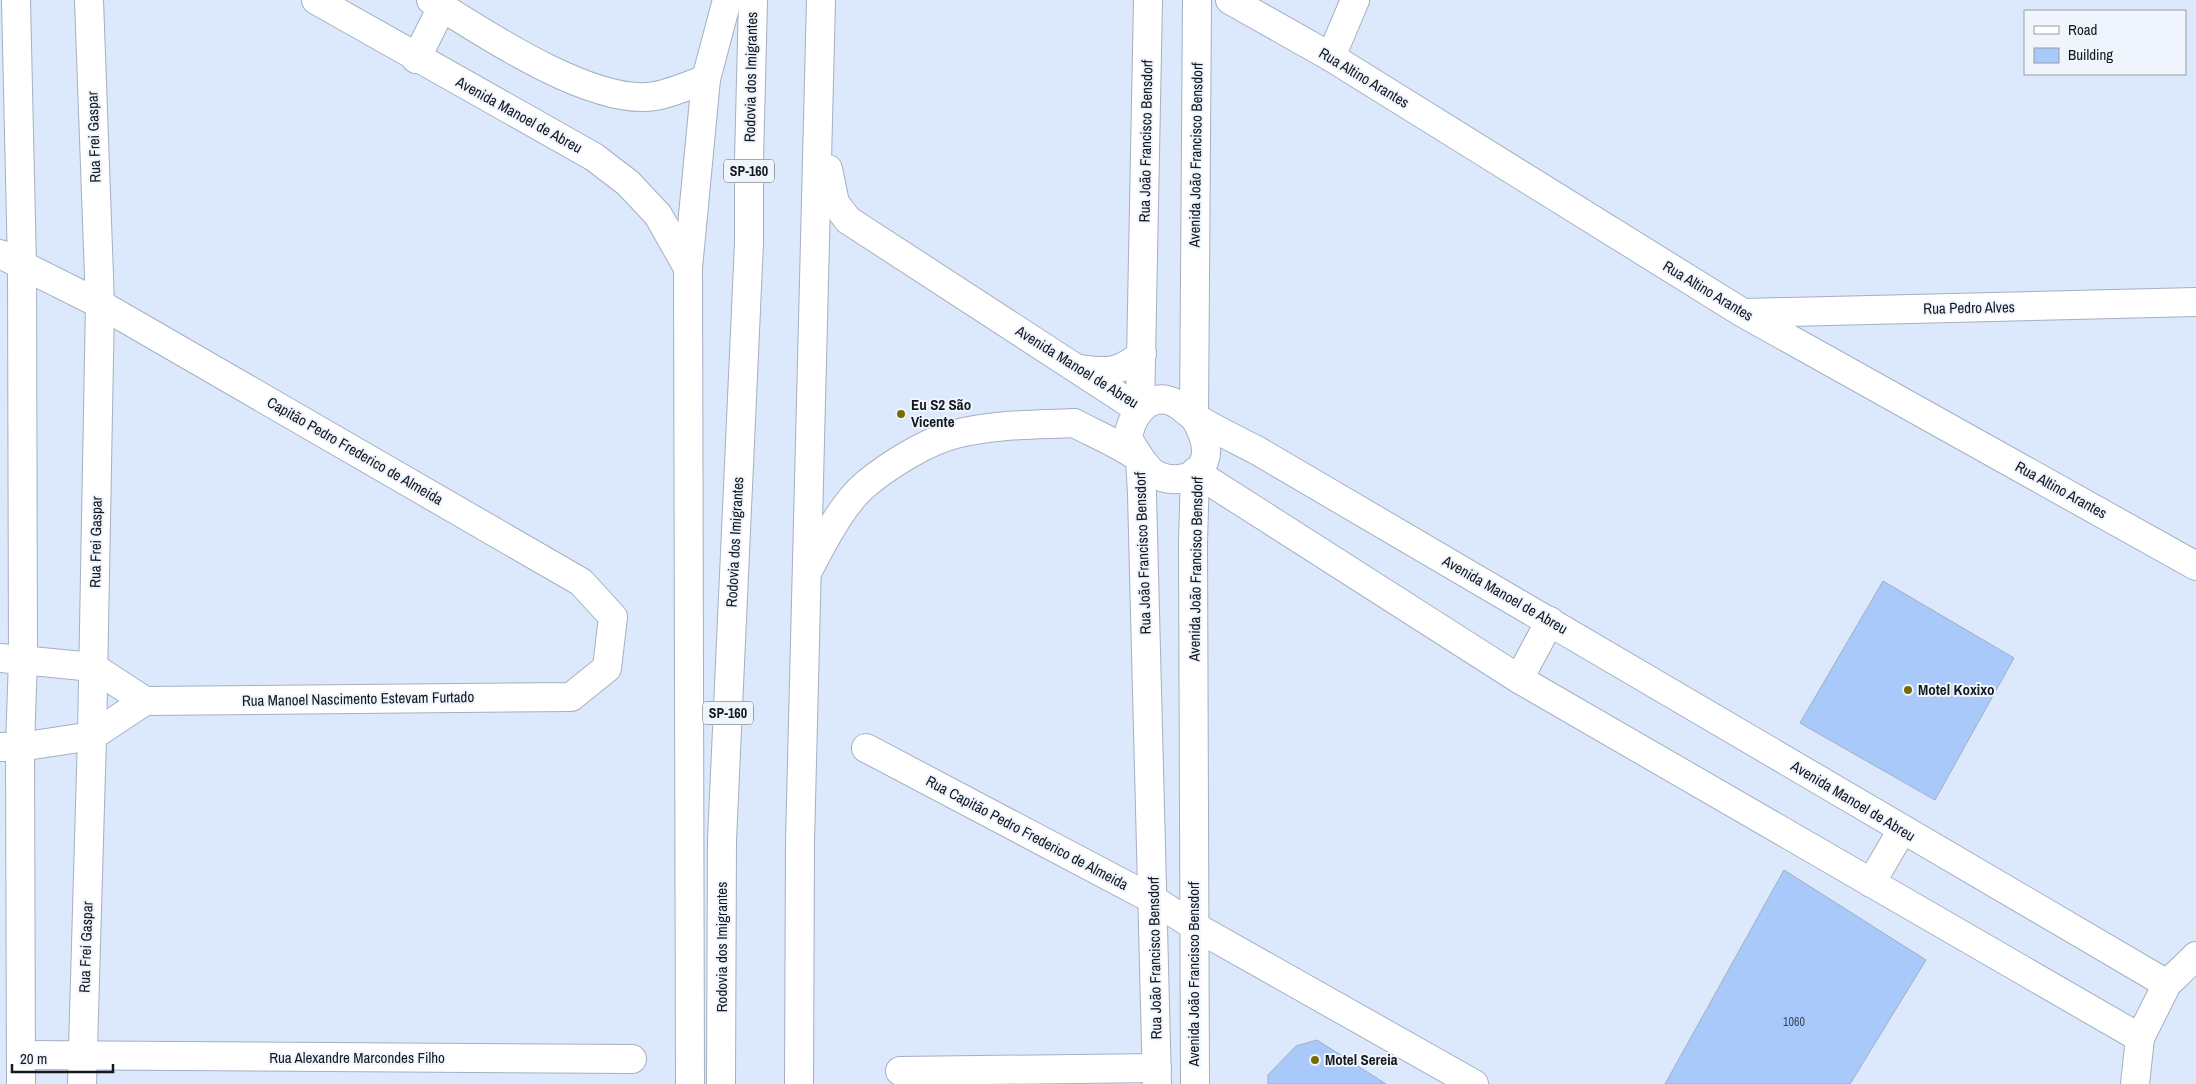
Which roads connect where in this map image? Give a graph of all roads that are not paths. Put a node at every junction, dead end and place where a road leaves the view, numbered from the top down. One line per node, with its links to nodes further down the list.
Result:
1 (16, 0): 16 (main road)
2 (89, 0): 19 (main road, Rua Frei Gaspar)
3 (316, 0): 13 (main road, Avenida Manoel de Abreu)
4 (727, 0): 14 (main road)
5 (753, 0): 53 (main road, Rodovia dos Imigrantes / SP-160)
6 (821, 0): 15 (main road)
7 (1148, 0): 21 (main road, Rua João Francisco Bensdorf)
8 (1198, 0): 24 (main road, Avenida João Francisco Bensdorf)
9 (1230, 0): 12 (main road, Rua Altino Arantes)
10 (1355, 0): 12 (main road)
11 (437, 3): 13 (main road); 14 (main road)
12 (1330, 57): 20 (main road, Rua Altino Arantes)
13 (416, 59): 17 (main road, Avenida Manoel de Abreu)
14 (706, 80): 17 (main road)
15 (818, 123): 22 (main road, Avenida Manoel de Abreu); 28 (main road)
16 (11, 260): 19 (main road, Capitão Pedro Frederico de Almeida); 30 (main road)
17 (688, 268): 52 (main road)
18 (2196, 302): 20 (main road, Rua Pedro Alves)
19 (100, 304): 31 (main road, Rua Frei Gaspar); 33 (main road, Capitão Pedro Frederico de Almeida)
20 (1743, 313): 27 (main road, Rua Altino Arantes)
21 (1142, 354): 22 (main road); 23 (main road, Rua João Francisco Bensdorf)
22 (1078, 369): 23 (main road, Avenida Manoel de Abreu)
23 (1140, 410): 24 (main road, Avenida Manoel de Abreu); 25 (main road, Rua João Francisco Bensdorf)
24 (1194, 417): 26 (main road, Avenida João Francisco Bensdorf); 29 (main road, Avenida Manoel de Abreu)
25 (1140, 458): 26 (main road); 28 (main road); 40 (main road, Rua João Francisco Bensdorf)
26 (1195, 472): 32 (main road); 41 (main road, Avenida João Francisco Bensdorf)
27 (2196, 566)
28 (807, 572): 54 (main road)
29 (1550, 621): 32 (main road); 38 (main road, Avenida Manoel de Abreu)
30 (12, 659): 31 (main road); 36 (main road)
31 (93, 667): 34 (main road); 35 (main road, Rua Frei Gaspar)
32 (1519, 679): 39 (main road)
33 (571, 697): 34 (main road, Rua Manoel Nascimento Estevam Furtado)
34 (145, 701): 35 (main road)
35 (92, 736): 36 (main road); 46 (main road, Rua Frei Gaspar)
36 (10, 747): 45 (main road)
37 (866, 748): 40 (main road, Rua Capitão Pedro Frederico de Almeida)
38 (1902, 830): 39 (main road); 43 (main road, Avenida Manoel de Abreu)
39 (1871, 883): 44 (main road)
40 (1154, 900): 41 (main road, Rua Capitão Pedro Frederico de Almeida); 49 (main road, Rua João Francisco Bensdorf)
41 (1194, 926): 55 (main road, Avenida João Francisco Bensdorf); 56 (main road, Rua Capitão Pedro Frederico de Almeida)
42 (2196, 956): 43 (main road)
43 (2167, 984): 44 (main road)
44 (2140, 1038): 57 (main road)
45 (21, 1055): 46 (main road, Rua Alexandre Marcondes Filho); 50 (main road)
46 (82, 1056): 47 (main road, Rua Alexandre Marcondes Filho); 51 (main road, Rua Frei Gaspar)
47 (632, 1059)
48 (900, 1071): 49 (main road)
49 (1157, 1076)
50 (21, 1084)
51 (82, 1084)
52 (690, 1084)
53 (721, 1084)
54 (798, 1084)
55 (1195, 1084)
56 (1474, 1084)
57 (2135, 1084)

